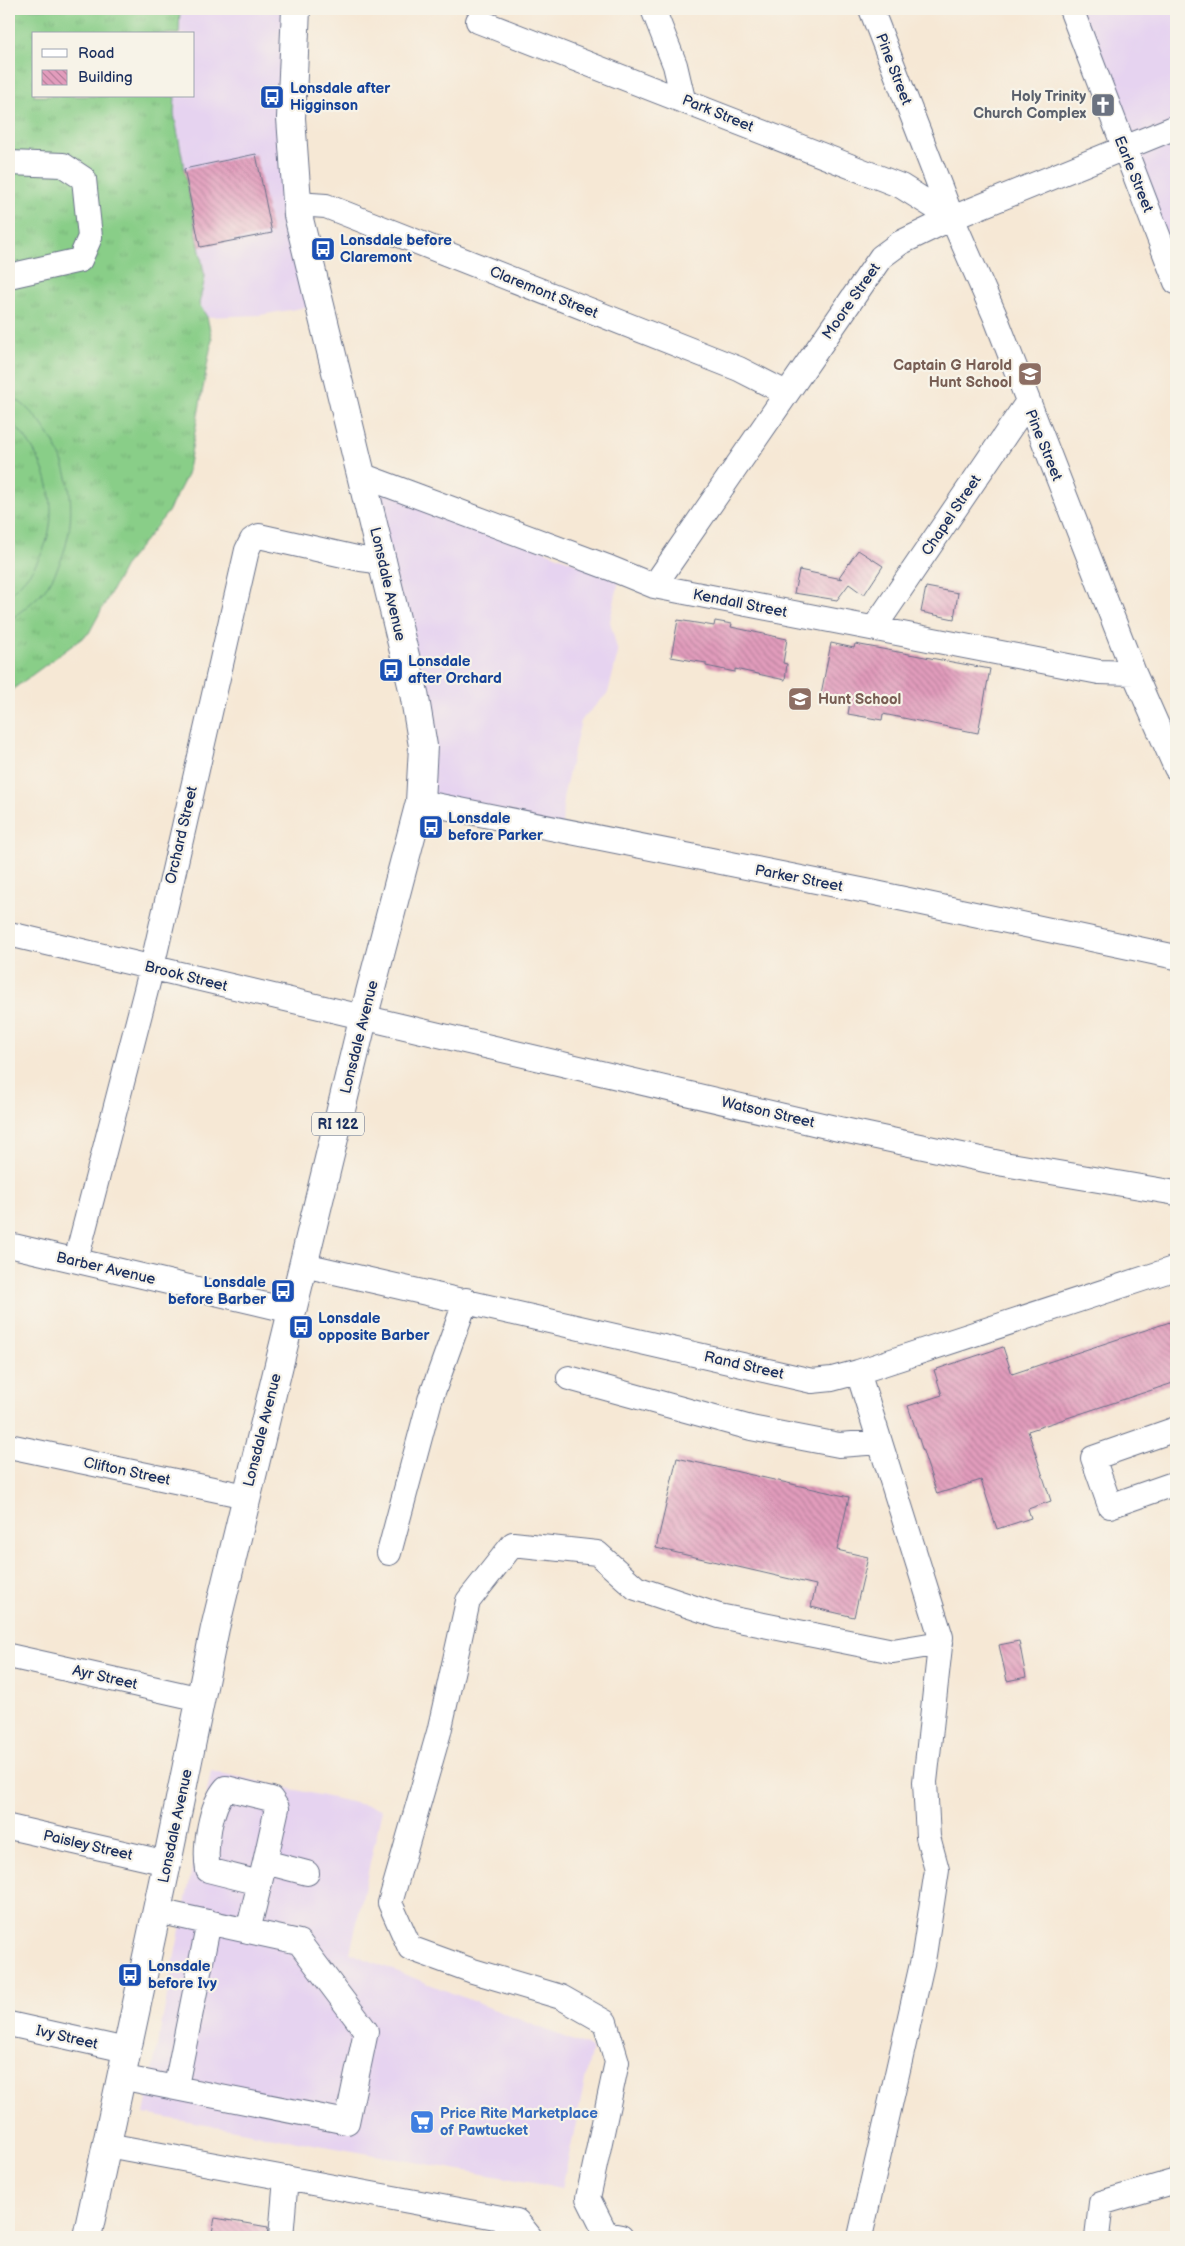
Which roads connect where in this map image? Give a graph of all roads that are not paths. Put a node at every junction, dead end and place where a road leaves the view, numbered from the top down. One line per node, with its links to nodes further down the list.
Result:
1 (296, 9): 10 (main road, Lonsdale Avenue / RI 122)
2 (652, 9): 6 (street)
3 (871, 9): 11 (street, Pine Street)
4 (1071, 9): 8 (street, Earle Street)
5 (478, 21): 6 (street, Park Street)
6 (683, 100): 11 (street, Park Street)
7 (1176, 128): 8 (street, Moore Street)
8 (1124, 148): 11 (street, Moore Street); 13 (street, Earle Street)
9 (9, 163): 12 (street)
10 (297, 204): 14 (street, Claremont Street); 16 (main road, Lonsdale Avenue / RI 122)
11 (952, 218): 14 (street, Moore Street); 15 (street, Pine Street)
12 (9, 276)
13 (1176, 282)
14 (786, 393): 18 (street, Moore Street)
15 (1027, 403): 19 (street, Chapel Street); 20 (street, Pine Street)
16 (361, 475): 17 (main road, Lonsdale Avenue / RI 122); 18 (street, Kendall Street)
17 (384, 562): 22 (main road, Lonsdale Avenue / RI 122); 25 (street, Orchard Street)
18 (654, 586): 19 (street, Kendall Street)
19 (874, 628): 20 (street, Kendall Street)
20 (1134, 672): 21 (street, Pine Street)
21 (1176, 768)
22 (420, 802): 24 (street, Parker Street); 26 (main road, Lonsdale Avenue / RI 122)
23 (9, 934): 25 (street, Brook Street)
24 (1176, 958)
25 (152, 967): 26 (street, Brook Street); 29 (street, Orchard Street)
26 (363, 1018): 27 (street, Watson Street); 30 (main road, Lonsdale Avenue / RI 122)
27 (1176, 1193)
28 (9, 1245): 29 (street, Barber Avenue)
29 (76, 1260): 33 (street, Barber Avenue)
30 (304, 1264): 32 (street, Rand Street); 33 (main road, Lonsdale Avenue / RI 122)
31 (1176, 1268): 34 (street, Rand Street)
32 (466, 1300): 34 (street, Rand Street); 41 (street)
33 (292, 1311): 40 (main road, Lonsdale Avenue / RI 122)
34 (858, 1372): 37 (street)
35 (569, 1378): 37 (street)
36 (1176, 1429): 39 (street)
37 (880, 1442): 42 (street)
38 (9, 1446): 40 (street, Clifton Street)
39 (1176, 1483)
40 (246, 1496): 44 (main road, Lonsdale Avenue / RI 122)
41 (389, 1553)
42 (941, 1643): 62 (street); 63 (street)
43 (9, 1656): 44 (street, Ayr Street)
44 (201, 1699): 46 (main road, Lonsdale Avenue / RI 122)
45 (9, 1827): 46 (street, Paisley Street)
46 (167, 1863): 49 (main road, Lonsdale Avenue / RI 122)
47 (307, 1872): 48 (street)
48 (262, 1873): 48 (street); 51 (street)
49 (157, 1910): 50 (street); 53 (main road, Lonsdale Avenue / RI 122)
50 (209, 1922): 51 (street); 55 (street)
51 (248, 1931): 55 (street)
52 (9, 2024): 53 (street, Ivy Street)
53 (126, 2050): 54 (main road, Lonsdale Avenue / RI 122)
54 (120, 2077): 55 (street); 56 (main road, Lonsdale Avenue / RI 122)
55 (176, 2086)
56 (107, 2145): 57 (street); 59 (main road, Lonsdale Avenue / RI 122)
57 (286, 2178): 60 (street); 61 (street)
58 (1176, 2181): 64 (street)
59 (87, 2237)
60 (281, 2237)
61 (530, 2237)
62 (621, 2237)
63 (860, 2237)
64 (1097, 2237)

